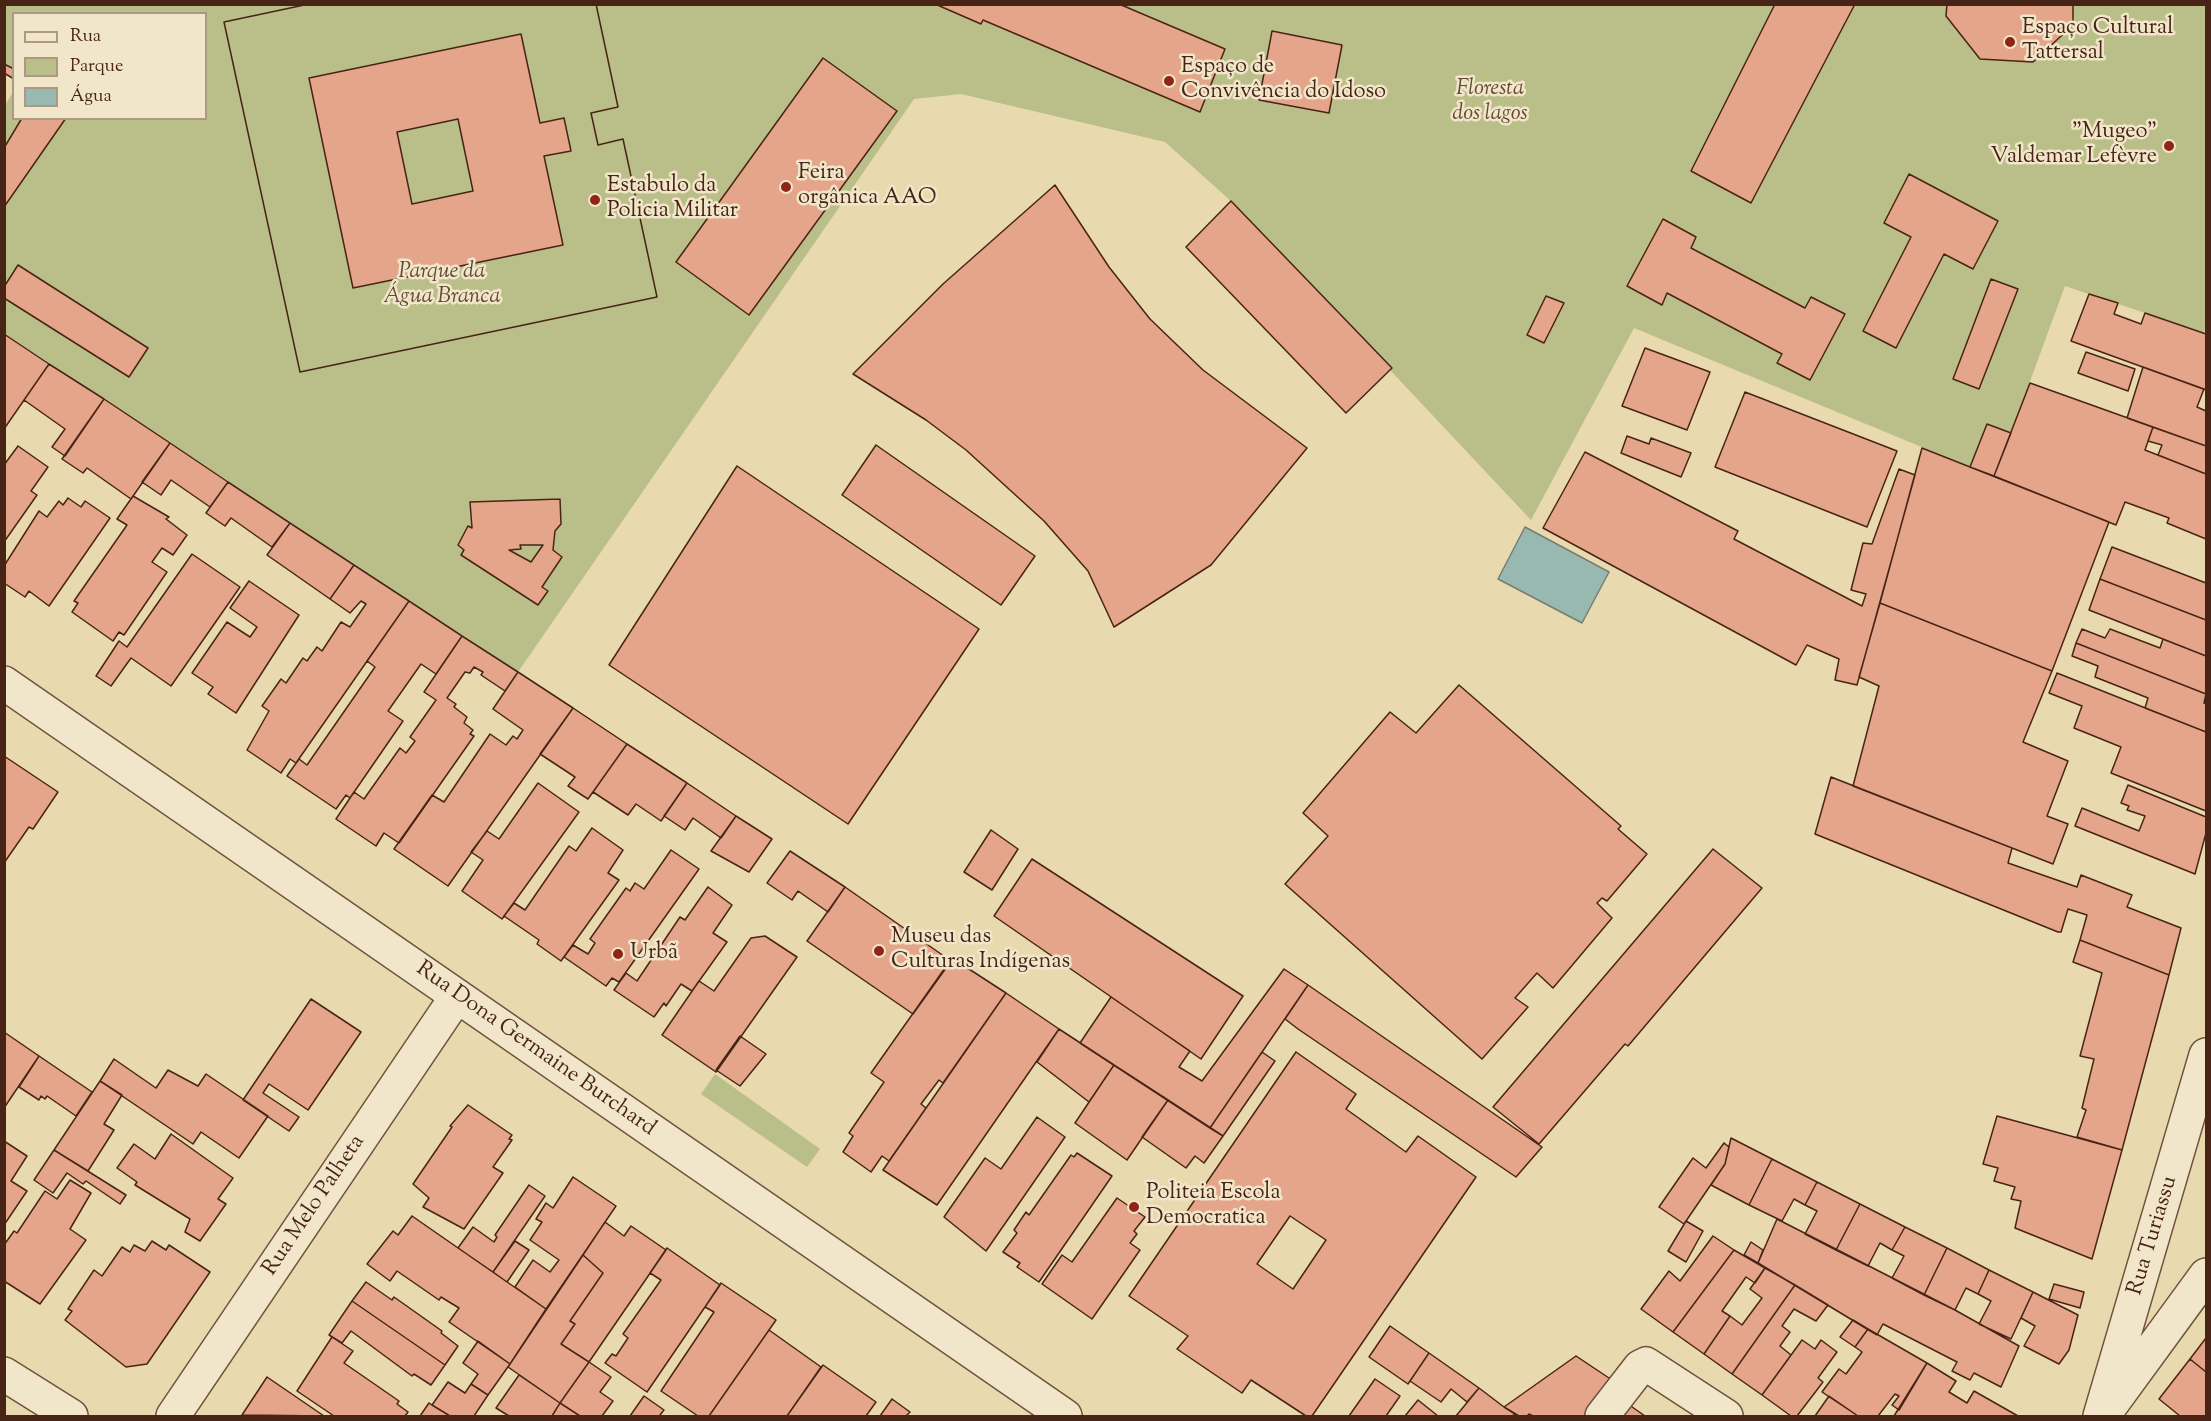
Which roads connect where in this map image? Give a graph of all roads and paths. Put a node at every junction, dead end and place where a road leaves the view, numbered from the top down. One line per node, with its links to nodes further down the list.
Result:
1 (4, 682): 2 (street, Rua Dona Germaine Burchard)
2 (457, 996): 10 (street, Rua Melo Palheta); 11 (street, Rua Dona Germaine Burchard)
3 (2206, 1055): 4 (street, Rua Turiassu)
4 (2200, 1110): 6 (street, Rua Turiassu)
5 (2206, 1275): 7 (street)
6 (2135, 1299): 7 (street); 14 (street, Rua Turiassu)
7 (2173, 1321): 14 (street)
8 (4, 1374): 9 (street)
9 (71, 1416)
10 (173, 1416)
11 (1065, 1416)
12 (1602, 1416): 13 (street)
13 (1726, 1416)
14 (2101, 1416)

